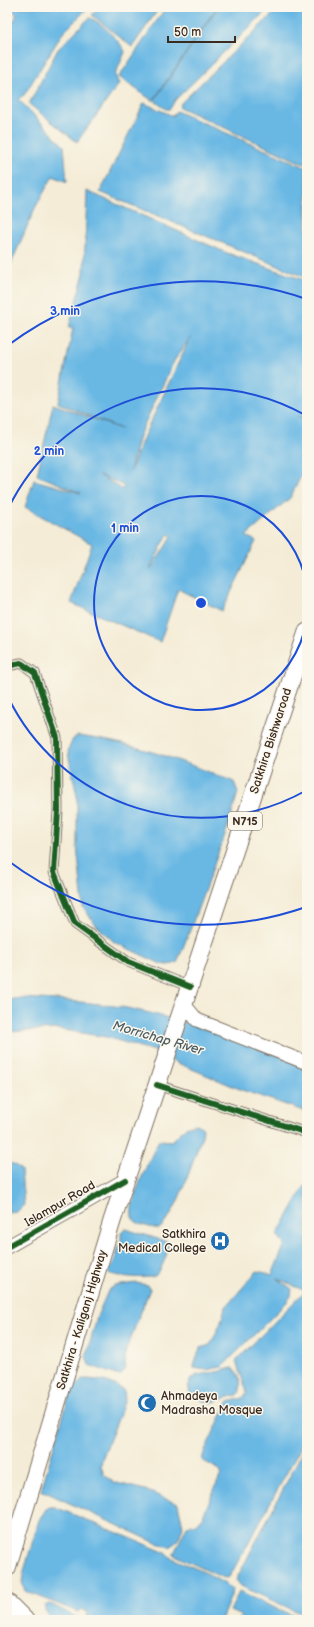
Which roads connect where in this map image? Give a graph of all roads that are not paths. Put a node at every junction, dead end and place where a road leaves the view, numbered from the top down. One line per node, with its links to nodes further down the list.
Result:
1 (307, 632): 3 (highway, Satkhira Bishwaroad / N715)
2 (7, 666): 3 (street)
3 (190, 987): 4 (highway, Satkhira Bishwaroad / N715)
4 (183, 1006): 5 (street); 6 (highway, N715)
5 (307, 1063)
6 (159, 1079): 7 (street); 8 (highway, Satkhira - Kaliganj Highway)
7 (307, 1133)
8 (125, 1180): 9 (street, Islampur Road); 10 (highway, Satkhira - Kaliganj Highway)
9 (7, 1248)
10 (7, 1568)
11 (7, 1602): 12 (highway)
12 (25, 1620)

